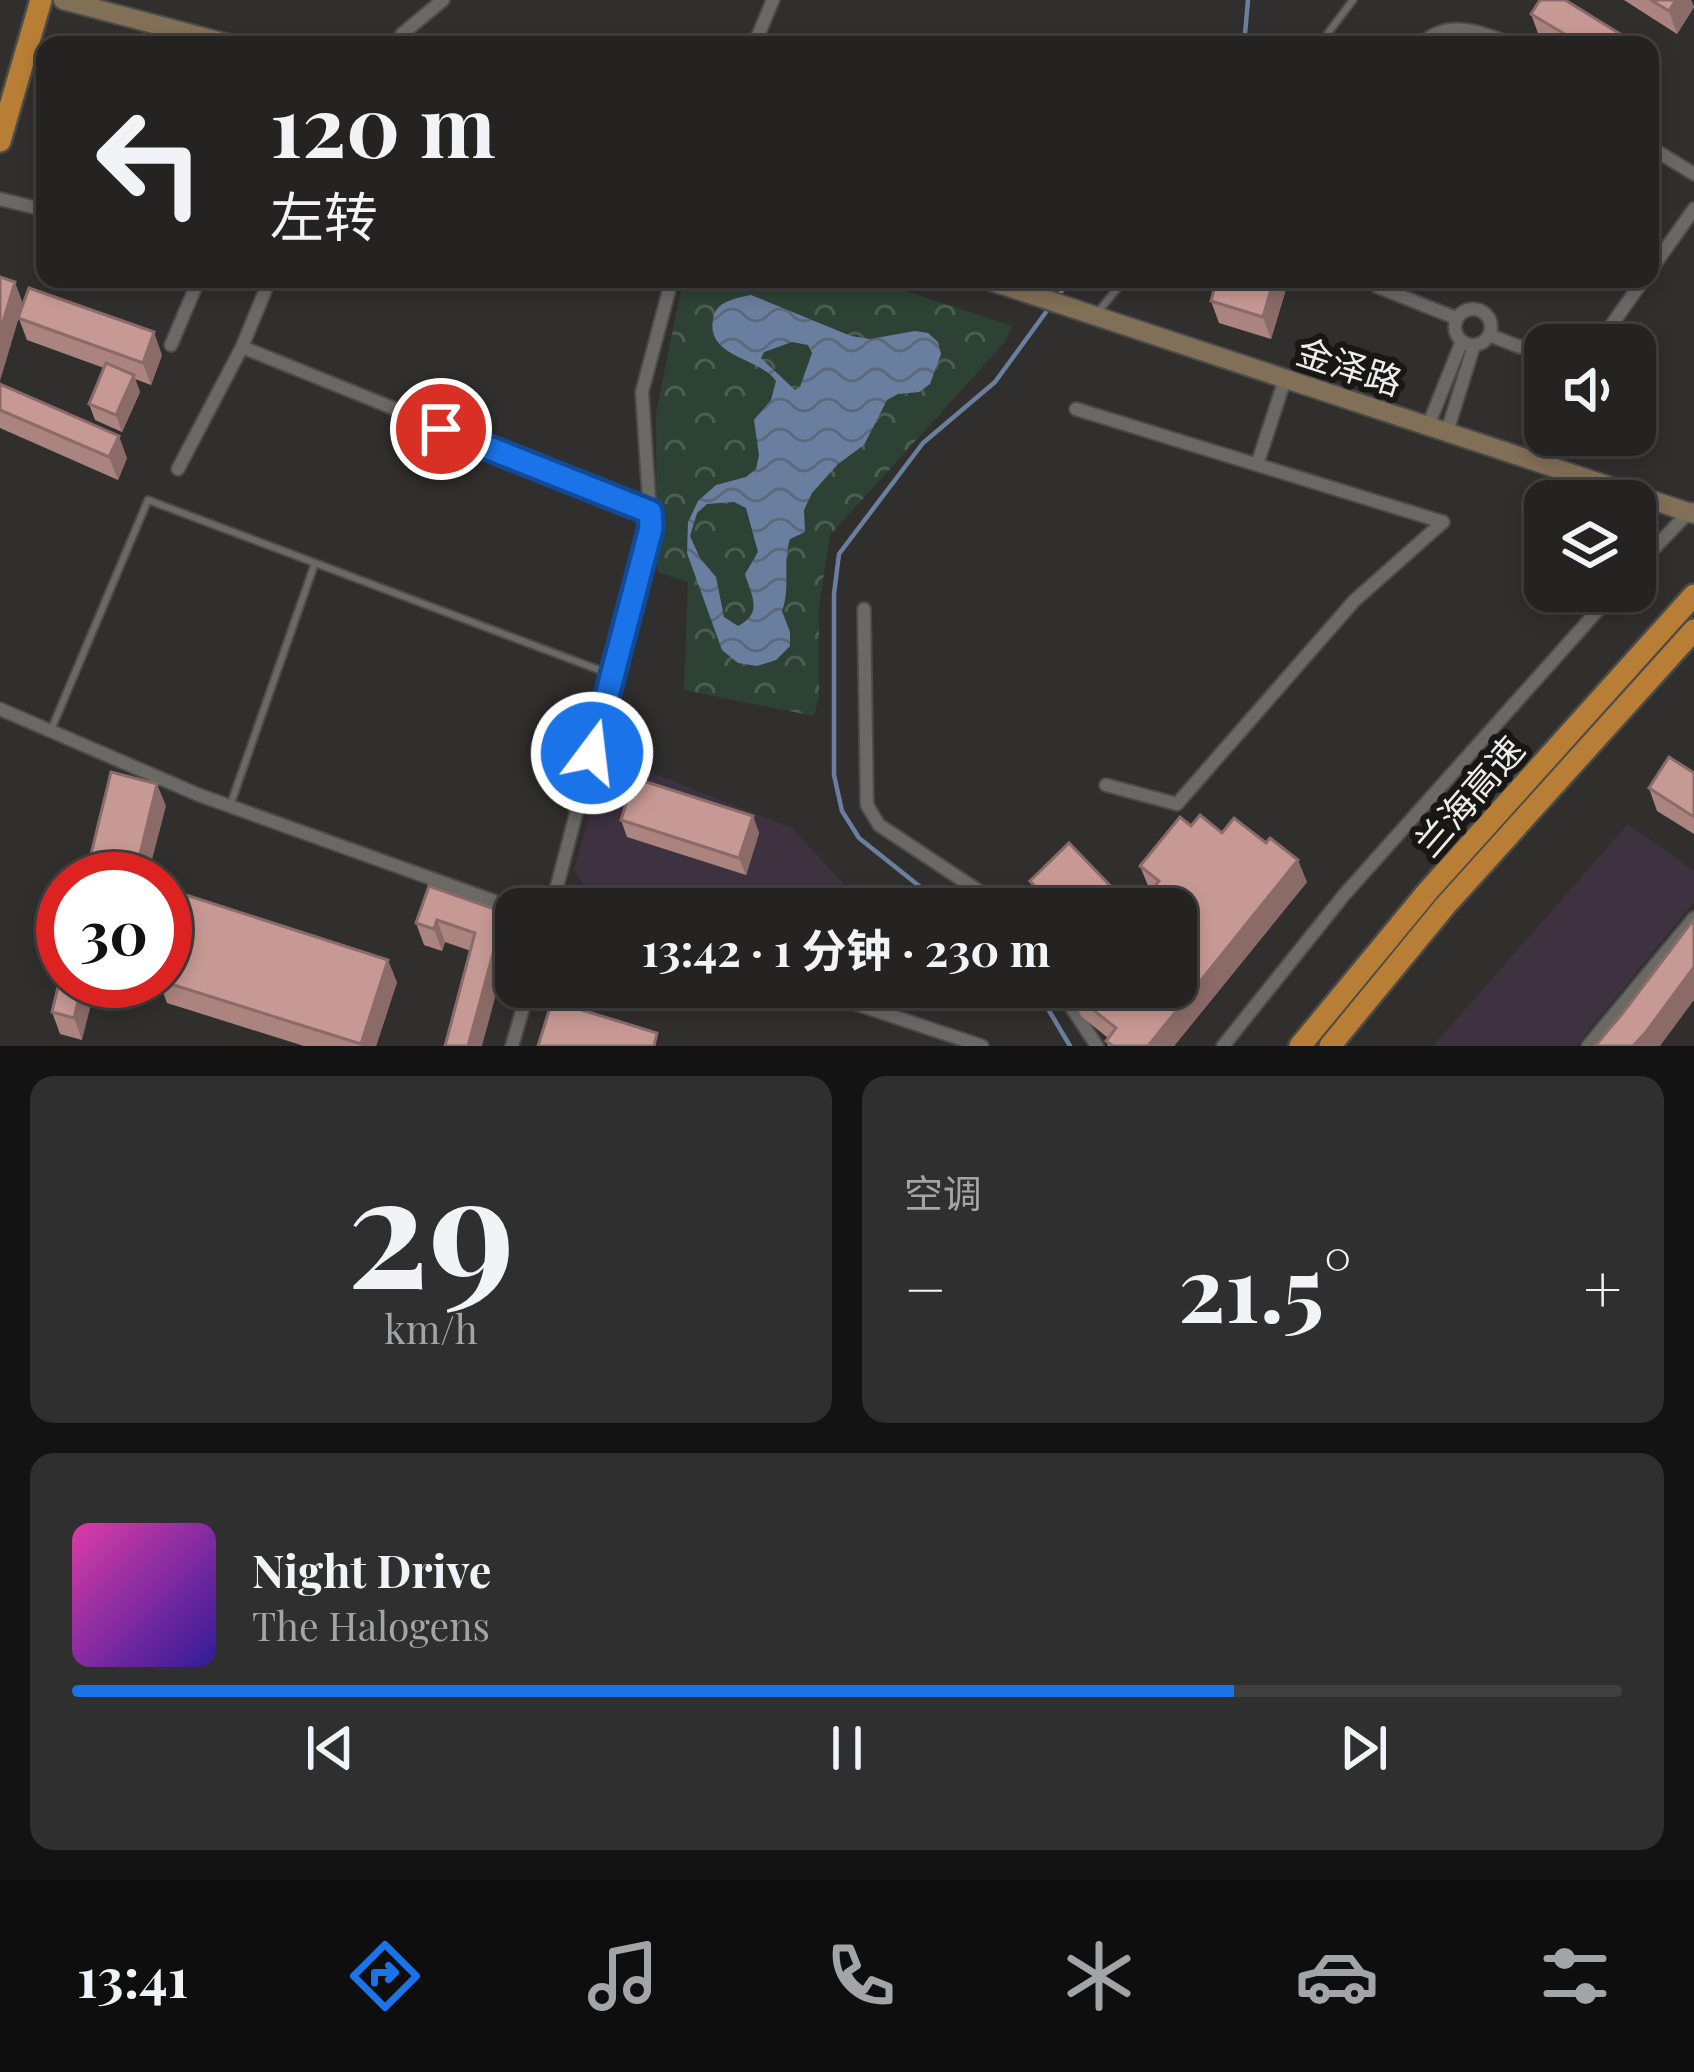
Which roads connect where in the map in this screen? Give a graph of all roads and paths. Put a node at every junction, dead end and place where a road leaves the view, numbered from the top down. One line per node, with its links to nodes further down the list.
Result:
1 (41, 0): 12 (highway)
2 (63, 0): 6 (main road)
3 (443, 0): 7 (street)
4 (773, 0): 8 (street)
5 (1353, 0): 9 (lane)
6 (199, 36)
7 (401, 36)
8 (758, 36)
9 (1325, 36)
10 (1432, 36): 11 (street)
11 (1482, 36)
12 (0, 141)
13 (1659, 153): 14 (street)
14 (1694, 174)
15 (0, 199): 16 (street)
16 (36, 208)
17 (1694, 208): 18 (street)
18 (1659, 258)
19 (195, 288): 30 (street)
20 (264, 288): 31 (street)
21 (670, 288): 38 (street)
22 (1012, 288): 26 (main road, 金泽路)
23 (1118, 288): 26 (lane)
24 (1381, 288): 27 (street)
25 (1638, 288): 28 (street)
26 (1095, 316): 32 (main road, 金泽路)
27 (1456, 318): 28 (street); 29 (street)
28 (1489, 335): 29 (street)
29 (1468, 343): 34 (street)
30 (171, 345)
31 (242, 347): 36 (street); 38 (street)
32 (1285, 379): 34 (main road, 金泽路); 35 (street)
33 (1076, 409): 35 (street)
34 (1437, 429): 37 (main road, 金泽路)
35 (1256, 465): 48 (street)
36 (178, 469)
37 (1692, 511): 39 (street)
38 (650, 512): 45 (street)
39 (1656, 547)
40 (315, 563): 45 (lane); 47 (lane); 49 (lane)
41 (1694, 596): 61 (highway, 兰海高速)
42 (864, 609): 51 (street)
43 (1596, 612): 60 (street)
44 (1694, 630): 62 (highway, 兰海高速)
45 (613, 675): 50 (street)
46 (0, 709): 47 (street)
47 (50, 733): 49 (street)
48 (1106, 785)
49 (230, 806): 52 (street)
50 (557, 888)
51 (974, 888)
52 (495, 901)
53 (1694, 918): 63 (street)
54 (523, 1008): 57 (street)
55 (868, 1008): 58 (street)
56 (1072, 1008): 59 (street)
57 (512, 1046)
58 (982, 1046)
59 (1097, 1046)
60 (1223, 1046)
61 (1300, 1046)
62 (1330, 1046)
63 (1588, 1046)

